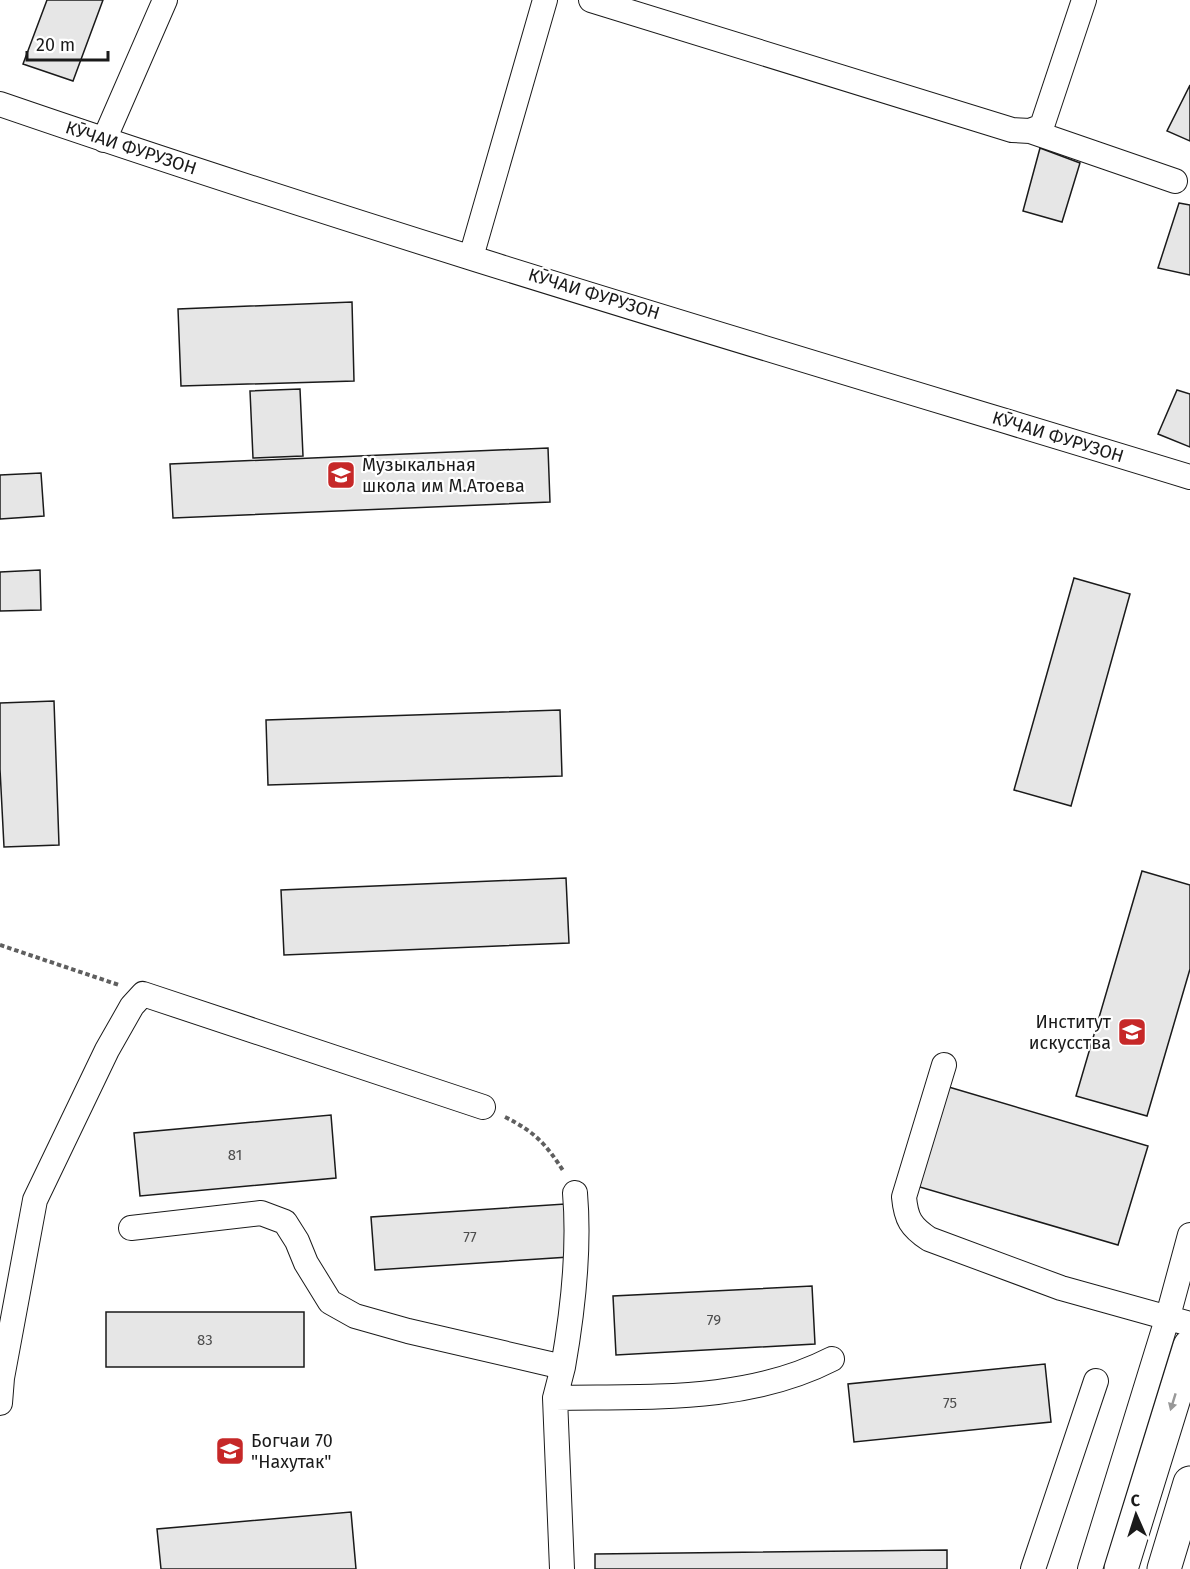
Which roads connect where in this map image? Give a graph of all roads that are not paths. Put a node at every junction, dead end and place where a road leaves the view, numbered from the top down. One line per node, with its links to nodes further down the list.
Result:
1 (165, 0): 7 (street)
2 (545, 0): 9 (street)
3 (591, 0): 6 (street)
4 (1084, 0): 6 (street)
5 (0, 104): 7 (street, КӮЧАИ ФУРУЗОН)
6 (1030, 131): 8 (street)
7 (104, 140): 9 (street, КӮЧАИ ФУРУЗОН)
8 (1174, 181)
9 (471, 257): 10 (street, КӮЧАИ ФУРУЗОН)
10 (1190, 477)
11 (944, 1065): 16 (street)
12 (483, 1107): 22 (street)
13 (575, 1193): 19 (street)
14 (131, 1228): 19 (street)
15 (1190, 1235): 16 (street)
16 (1179, 1320): 26 (street)
17 (1190, 1346): 27 (main road, one-way to 27)
18 (832, 1359): 21 (street)
19 (563, 1367): 21 (street)
20 (1096, 1381): 25 (street)
21 (555, 1398): 24 (street)
22 (0, 1403)
23 (1190, 1483): 28 (main road)
24 (562, 1569)
25 (1033, 1569)
26 (1090, 1569)
27 (1121, 1569)
28 (1164, 1569)

